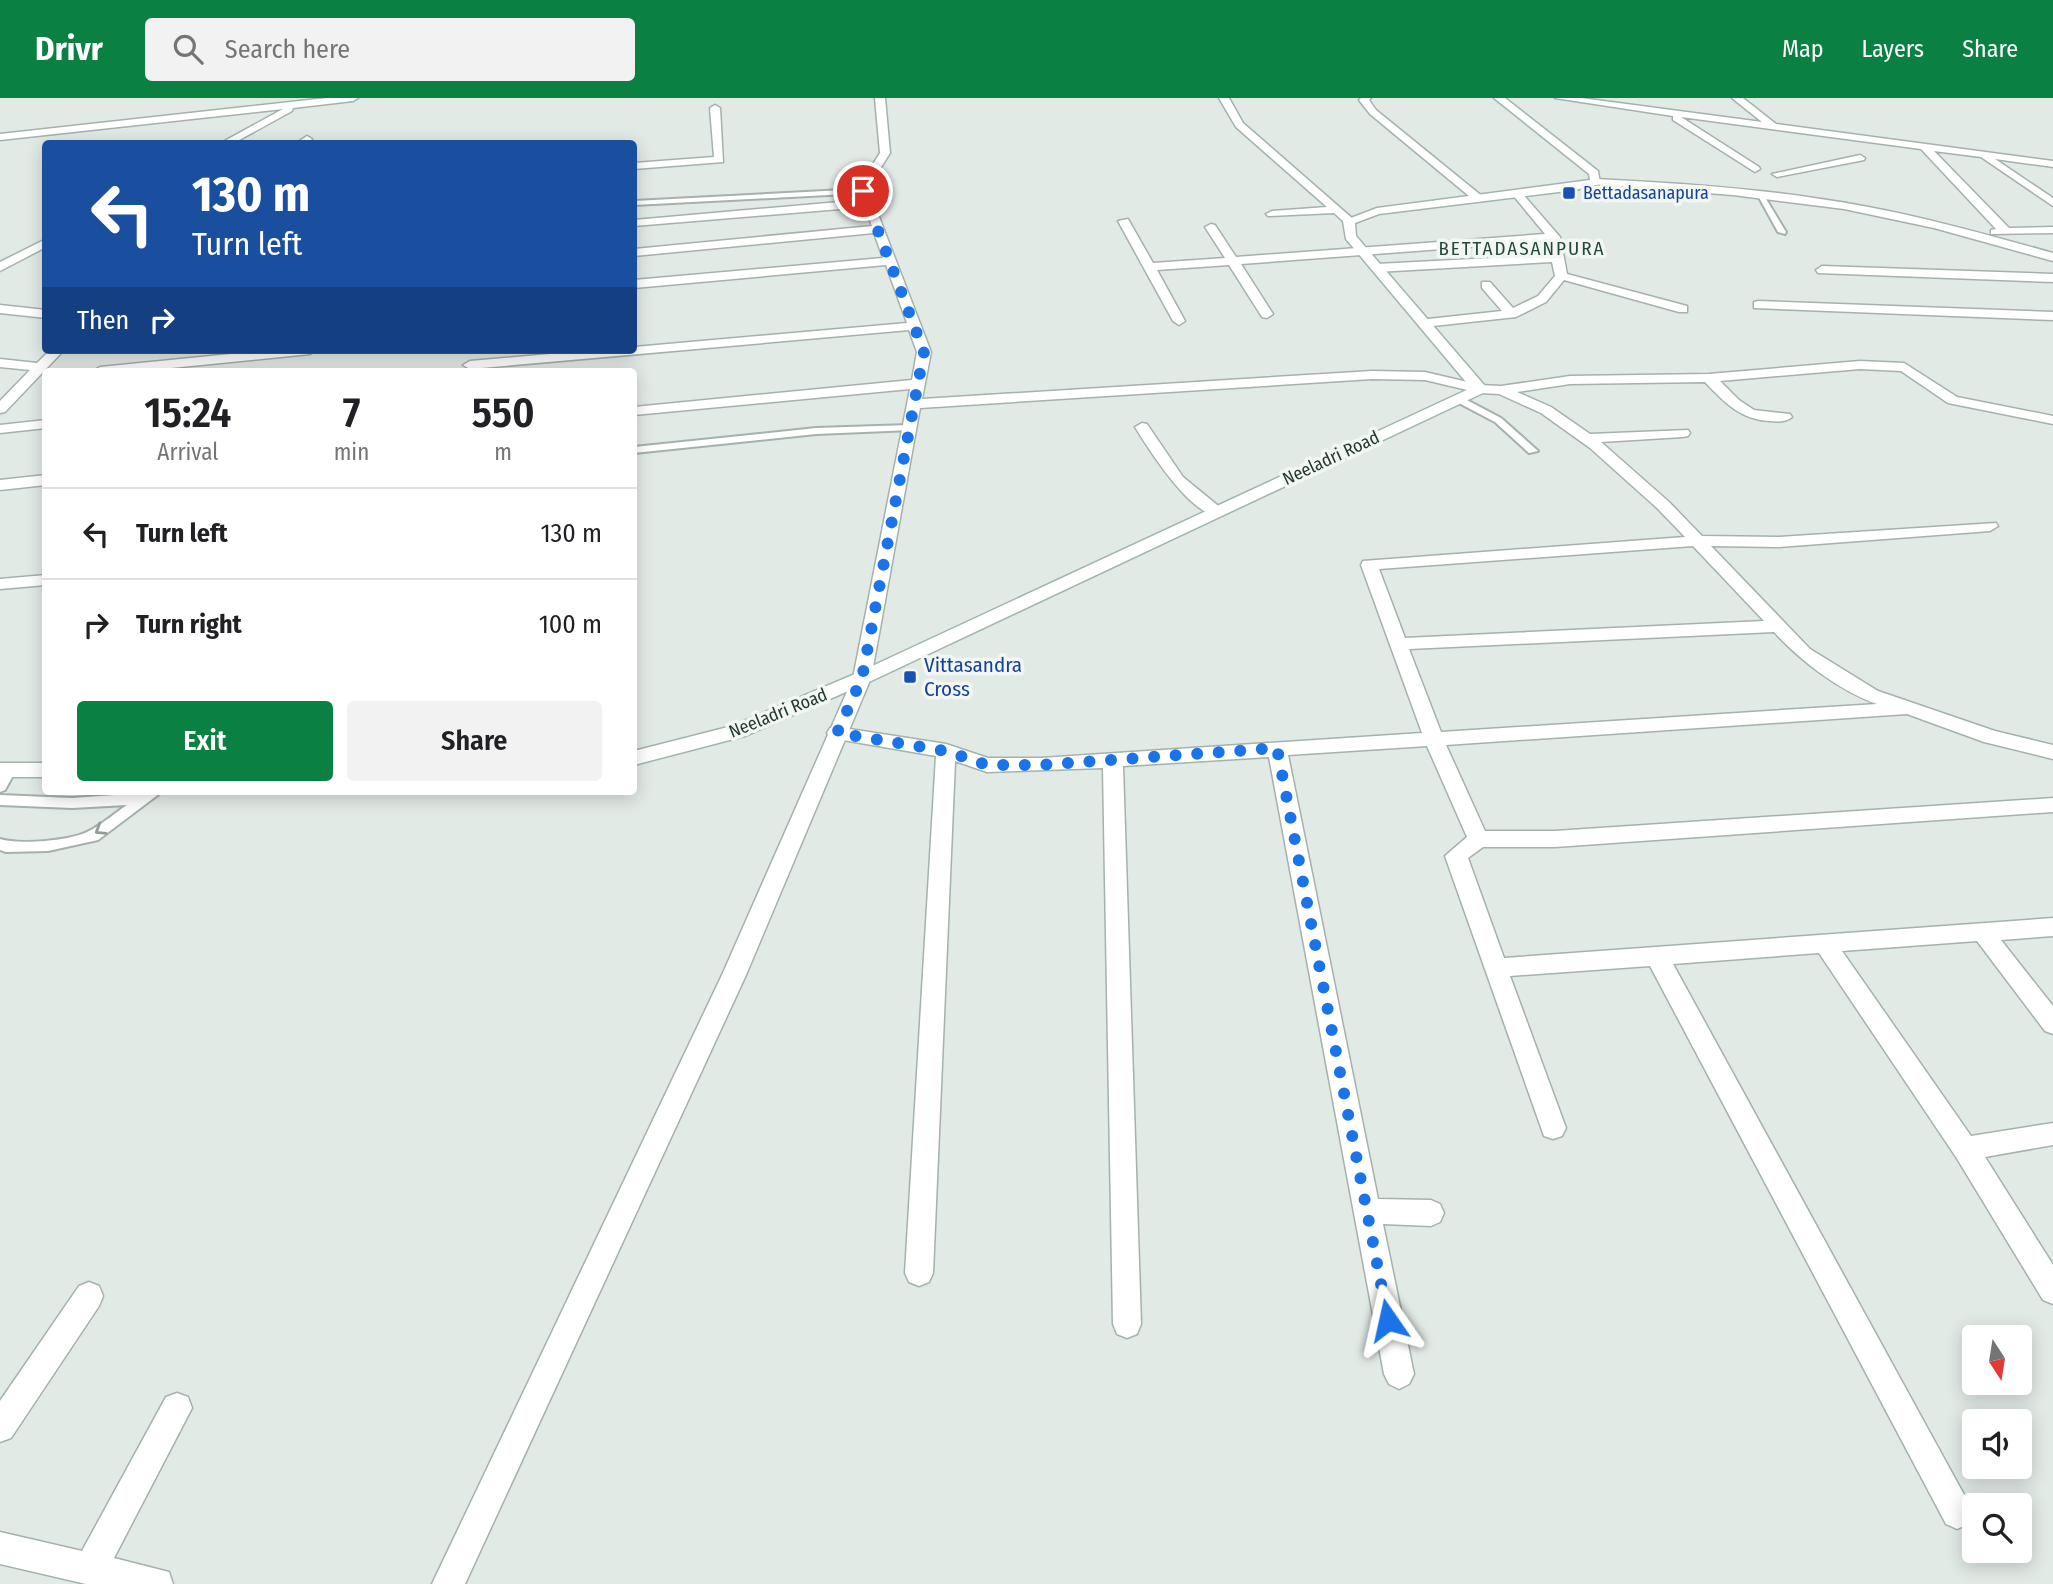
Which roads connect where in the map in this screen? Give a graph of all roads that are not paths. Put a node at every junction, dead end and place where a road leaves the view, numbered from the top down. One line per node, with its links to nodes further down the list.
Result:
1 (353, 98): 8 (street)
2 (880, 98): 21 (street)
3 (1224, 98): 29 (street)
4 (1366, 98): 24 (street)
5 (1499, 98): 20 (street)
6 (1560, 98): 10 (street)
7 (1737, 98): 11 (street)
8 (300, 103): 12 (street); 13 (street)
9 (715, 108): 18 (street)
10 (1672, 114): 11 (street); 19 (street)
11 (1775, 128): 14 (street)
12 (0, 137)
13 (231, 140)
14 (1925, 148): 15 (street); 39 (street)
15 (1982, 155): 17 (street); 26 (street)
16 (1860, 158): 25 (street)
17 (2053, 164)
18 (637, 166)
19 (1755, 170)
20 (1596, 182): 22 (street); 23 (street)
21 (863, 191): 27 (lane); 28 (street)
22 (1517, 194): 24 (street); 40 (street)
23 (1759, 194): 25 (street); 37 (lane)
24 (1479, 199): 32 (street)
25 (1815, 201): 38 (street)
26 (2052, 201)
27 (637, 203)
28 (868, 204): 33 (street); 35 (street)
29 (1336, 209): 30 (street); 32 (street)
30 (1272, 214)
31 (1124, 221): 49 (street)
32 (1349, 221): 42 (street)
33 (637, 223)
34 (1211, 227): 47 (street)
35 (878, 229): 43 (street); 46 (street)
36 (2053, 230): 39 (street)
37 (1782, 232)
38 (1965, 232): 39 (street); 44 (street)
39 (2007, 232)
40 (1554, 237): 42 (street); 45 (street)
41 (42, 244): 48 (street)
42 (1363, 252): 47 (street); 50 (street)
43 (637, 253)
44 (2053, 257)
45 (1558, 258): 50 (street); 52 (street)
46 (890, 261): 54 (street); 67 (street)
47 (1235, 262): 49 (street); 62 (street)
48 (0, 267)
49 (1151, 267): 65 (street)
50 (1377, 268): 66 (street)
51 (1822, 270): 53 (street)
52 (1561, 276): 59 (street); 63 (street)
53 (2053, 278)
54 (637, 284)
55 (1486, 285): 63 (street)
56 (42, 300): 60 (street)
57 (1758, 305): 64 (street)
58 (0, 309): 60 (street)
59 (1683, 309)
60 (23, 312): 61 (street)
61 (42, 314)
62 (1267, 314)
63 (1511, 314): 66 (street)
64 (2053, 316)
65 (1179, 321)
66 (1423, 323): 78 (street)
67 (914, 326): 68 (street); 77 (street)
68 (637, 350)
69 (270, 354): 73 (street)
70 (595, 354): 72 (street)
71 (0, 363): 74 (street)
72 (470, 365)
73 (130, 368)
74 (42, 372)
75 (42, 372): 82 (street)
76 (1709, 378): 79 (street); 84 (street); 85 (street)
77 (918, 384): 81 (street); 83 (street)
78 (1480, 389): 79 (street); 80 (street, Neeladri Road); 81 (street)
79 (1502, 390): 91 (street)
80 (1458, 399): 93 (lane); 96 (street, Neeladri Road)
81 (914, 404): 88 (street)
82 (0, 410)
83 (637, 411)
84 (1785, 417)
85 (2053, 420)
86 (42, 425): 89 (street)
87 (1142, 427): 96 (street)
88 (909, 428): 92 (lane); 103 (street)
89 (0, 429)
90 (1683, 433): 91 (street)
91 (1586, 439): 98 (street)
92 (637, 450)
93 (1533, 451)
94 (42, 480): 95 (street)
95 (0, 485)
96 (1216, 512): 103 (street, Neeladri Road)
97 (1990, 526): 98 (street)
98 (1698, 541): 101 (street); 102 (street)
99 (42, 580): 100 (street)
100 (0, 584)
101 (1779, 626): 102 (street); 104 (street)
102 (1399, 644): 106 (street)
103 (862, 678): 105 (street); 110 (street, Neeladri Road)
104 (1908, 708): 106 (street); 109 (street)
105 (837, 733): 108 (street); 142 (street)
106 (1433, 737): 107 (street); 118 (street)
107 (1277, 748): 111 (street); 129 (street)
108 (946, 751): 111 (street); 131 (street)
109 (2053, 752)
110 (637, 757)
111 (1113, 760): 134 (street)
112 (42, 771): 113 (street)
113 (3, 776)
114 (146, 795): 116 (lane)
115 (150, 795): 119 (lane, one-way to 119)
116 (0, 800)
117 (2053, 805): 118 (street)
118 (1478, 839): 124 (street)
119 (0, 844)
120 (2053, 927): 121 (street)
121 (1982, 931): 122 (street); 125 (street)
122 (1824, 943): 123 (street); 128 (street)
123 (1656, 956): 124 (street); 138 (street)
124 (1496, 968): 126 (street)
125 (2053, 1024)
126 (1553, 1128)
127 (2053, 1134): 128 (street)
128 (1965, 1149): 132 (street)
129 (1367, 1211): 130 (street); 135 (street)
130 (1432, 1213)
131 (919, 1273)
132 (2053, 1290)
133 (89, 1296): 137 (street)
134 (1127, 1324)
135 (1399, 1374)
136 (177, 1408): 140 (street)
137 (0, 1427)
138 (1957, 1513)
139 (0, 1548): 140 (street)
140 (90, 1569): 141 (street)
141 (158, 1584)
142 (448, 1584)

